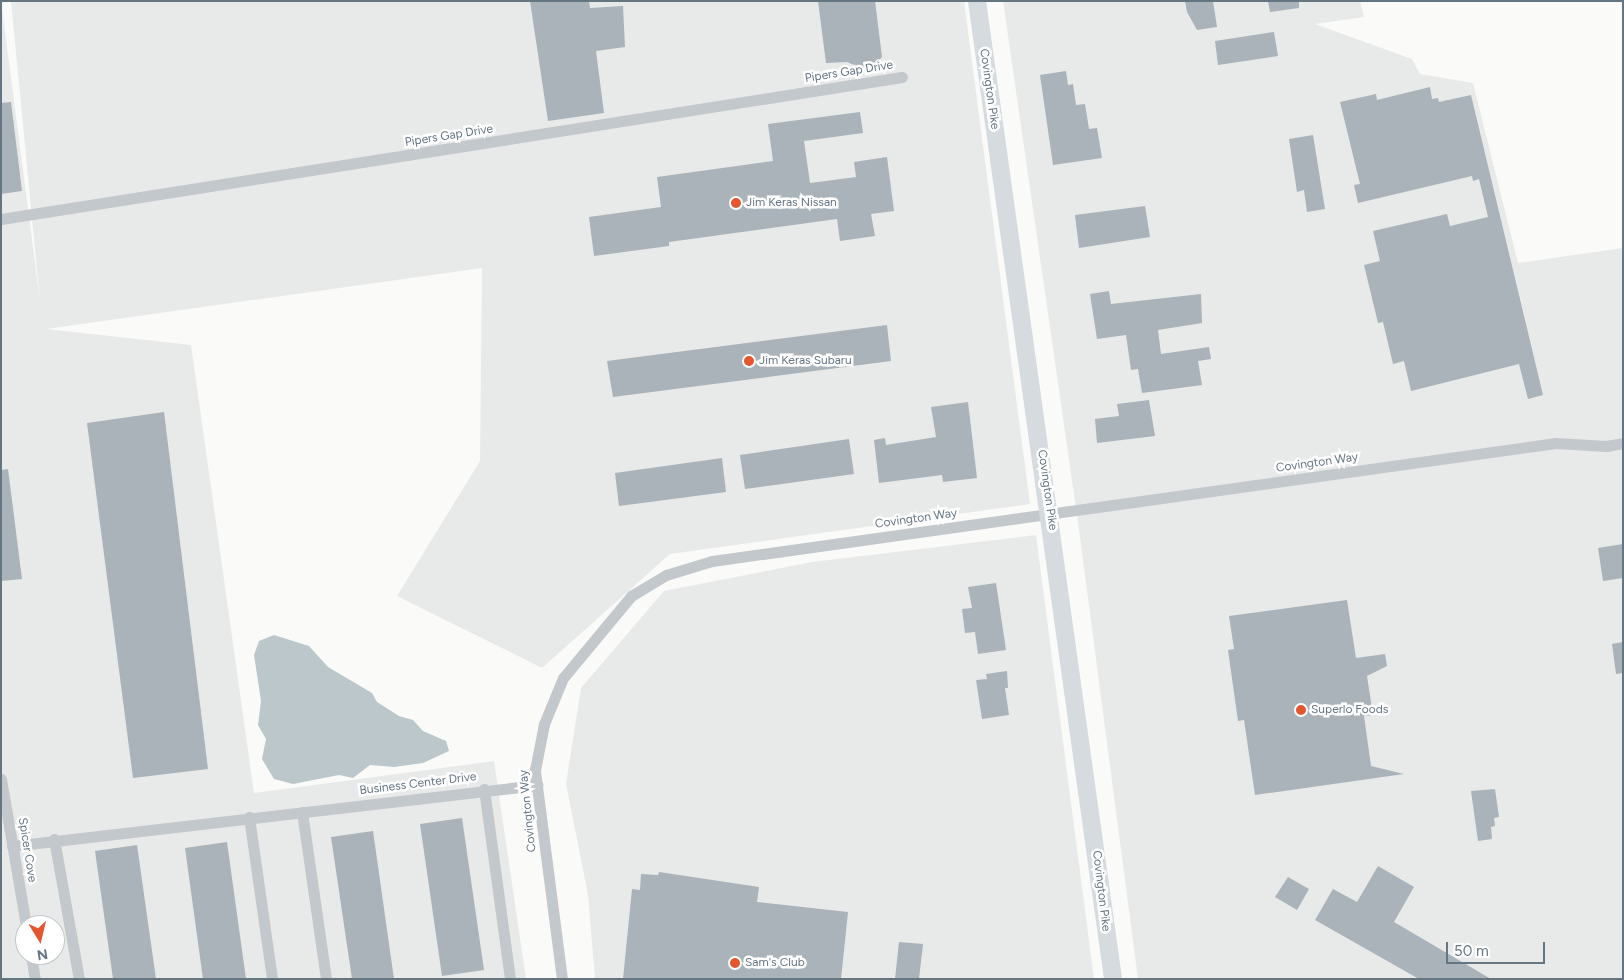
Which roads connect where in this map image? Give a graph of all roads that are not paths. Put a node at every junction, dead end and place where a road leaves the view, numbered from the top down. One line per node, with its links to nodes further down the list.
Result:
1 (977, 1): 5 (main road, Covington Pike)
2 (902, 77): 3 (street, Pipers Gap Drive)
3 (1, 219)
4 (1623, 443): 5 (street, Covington Way)
5 (1051, 515): 7 (street, Covington Way); 21 (main road, Covington Pike)
6 (1, 779): 12 (street, Spicer Cove)
7 (537, 785): 8 (street, Business Center Drive); 20 (street, Covington Way)
8 (484, 789): 9 (street, Business Center Drive); 19 (street)
9 (302, 812): 10 (street, Business Center Drive); 18 (street)
10 (249, 817): 11 (street, Business Center Drive); 17 (street)
11 (54, 839): 12 (street, Business Center Drive); 16 (street)
12 (12, 846): 13 (street, Spicer Cove)
13 (24, 915)
14 (33, 965): 15 (street)
15 (35, 979)
16 (79, 979)
17 (272, 979)
18 (326, 979)
19 (510, 979)
20 (562, 979)
21 (1113, 979)

